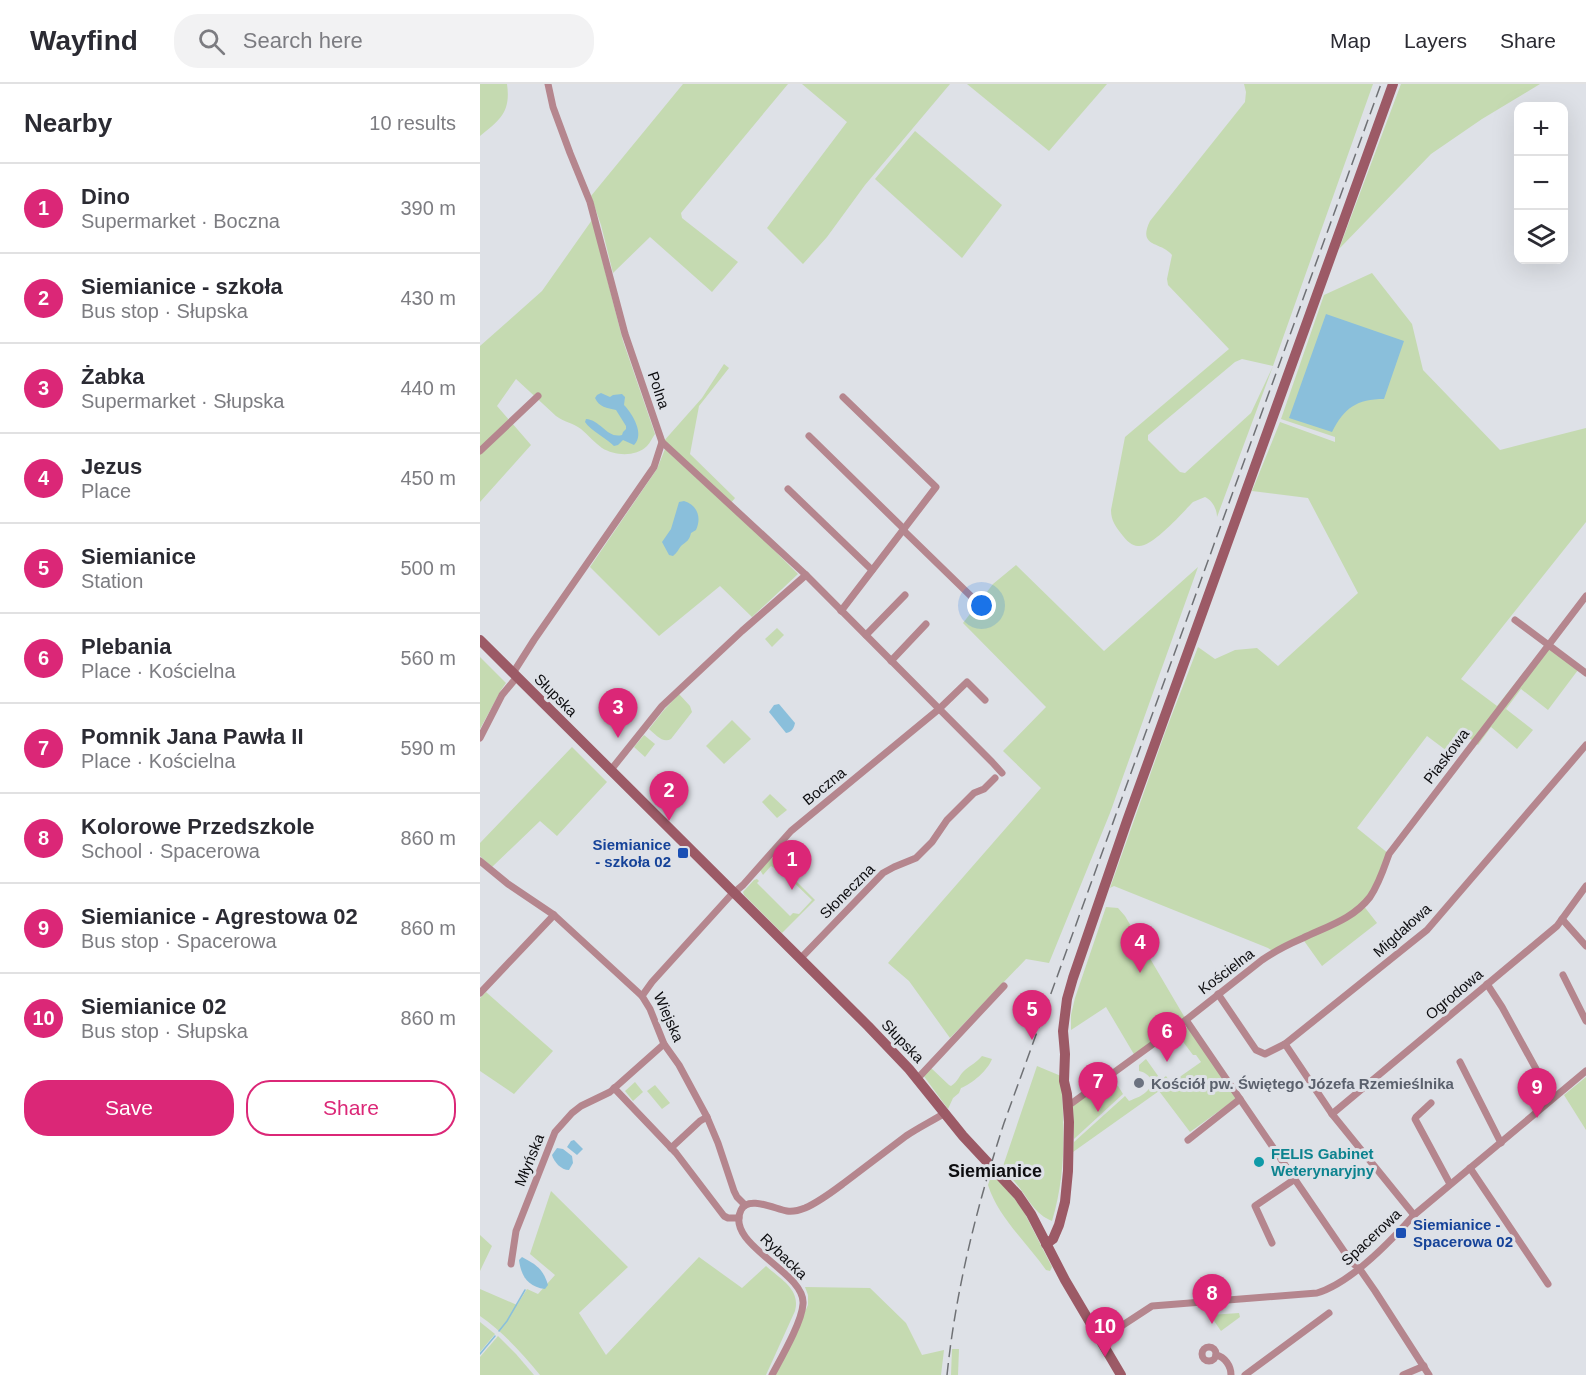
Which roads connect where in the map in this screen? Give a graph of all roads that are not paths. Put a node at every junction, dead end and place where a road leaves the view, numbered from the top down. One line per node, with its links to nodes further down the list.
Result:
1 (548, 84): 6 (street, Polna)
2 (1393, 84): 52 (street)
3 (538, 396): 7 (street)
4 (843, 397): 9 (street)
5 (809, 436): 9 (street)
6 (662, 442): 11 (street); 23 (street)
7 (480, 451)
8 (788, 489): 10 (street)
9 (904, 529): 10 (street); 14 (street)
10 (872, 570): 15 (street)
11 (806, 575): 15 (street); 28 (street)
12 (905, 595): 18 (street)
13 (1586, 596): 20 (street, Piaskowa)
14 (976, 602)
15 (841, 611): 18 (street)
16 (1515, 620): 20 (street)
17 (926, 624): 21 (street)
18 (866, 635): 21 (street)
19 (480, 640): 23 (street, Słupska)
20 (1548, 646): 22 (street); 31 (street, Piaskowa)
21 (891, 661): 25 (street)
22 (1586, 673)
23 (515, 675): 26 (street); 28 (street, Słupska)
24 (984, 700): 25 (street, Boczna)
25 (939, 709): 32 (street, Boczna); 36 (street, Słoneczna)
26 (480, 738)
27 (1586, 745): 46 (street, Migdałowa)
28 (610, 771): 32 (street, Słupska)
29 (480, 861): 33 (street)
30 (1586, 886): 34 (street, Ogrodowa)
31 (1376, 888): 41 (street, Kościelna)
32 (735, 894): 36 (street, Słupska); 42 (street, Wiejska)
33 (554, 915): 40 (street); 42 (street)
34 (1562, 919): 35 (street); 38 (street, Ogrodowa)
35 (1586, 946)
36 (800, 959): 49 (street, Słupska)
37 (1563, 975): 44 (street)
38 (1487, 984): 51 (street); 56 (street, Ogrodowa)
39 (1004, 986): 49 (street)
40 (480, 993)
41 (1218, 994): 43 (street, Kościelna); 46 (street, Migdałowa)
42 (642, 996): 45 (street, Wiejska)
43 (1186, 1020): 52 (street, Kościelna); 53 (street)
44 (1586, 1020)
45 (664, 1044): 50 (street, Młyńska); 57 (street, Wiejska)
46 (1285, 1044): 56 (street)
47 (1460, 1062): 59 (street)
48 (1586, 1071): 51 (street, Spacerowa)
49 (918, 1078): 55 (street, Słupska)
50 (614, 1088): 60 (street); 69 (street, Młyńska)
51 (1552, 1098): 59 (street, Spacerowa)
52 (1067, 1099): 68 (street)
53 (1240, 1099): 58 (street); 62 (street)
54 (1431, 1103): 63 (street)
55 (945, 1113): 64 (street, Rybacka); 68 (street, Słupska)
56 (1332, 1114): 65 (street)
57 (707, 1117): 60 (street); 64 (street, Wiejska)
58 (1188, 1140)
59 (1501, 1143): 61 (street, Spacerowa)
60 (671, 1148): 66 (street)
61 (1470, 1168): 63 (street, Spacerowa); 71 (street)
62 (1295, 1179): 67 (street); 70 (street)
63 (1450, 1184): 65 (street, Spacerowa)
64 (745, 1205): 66 (street)
65 (1414, 1215): 70 (street, Spacerowa)
66 (739, 1218): 76 (street, Rybacka)
67 (1272, 1242)
68 (1046, 1244): 73 (street, Słupska)
69 (511, 1264)
70 (1359, 1268): 73 (street, Spacerowa); 75 (street)
71 (1548, 1284)
72 (1329, 1313): 79 (street)
73 (1100, 1340): 77 (street, Słupska)
74 (1215, 1355): 78 (street)
75 (1424, 1366): 80 (street); 81 (street)
76 (772, 1375)
77 (1121, 1375)
78 (1231, 1375)
79 (1245, 1375)
80 (1403, 1375)
81 (1429, 1375)

